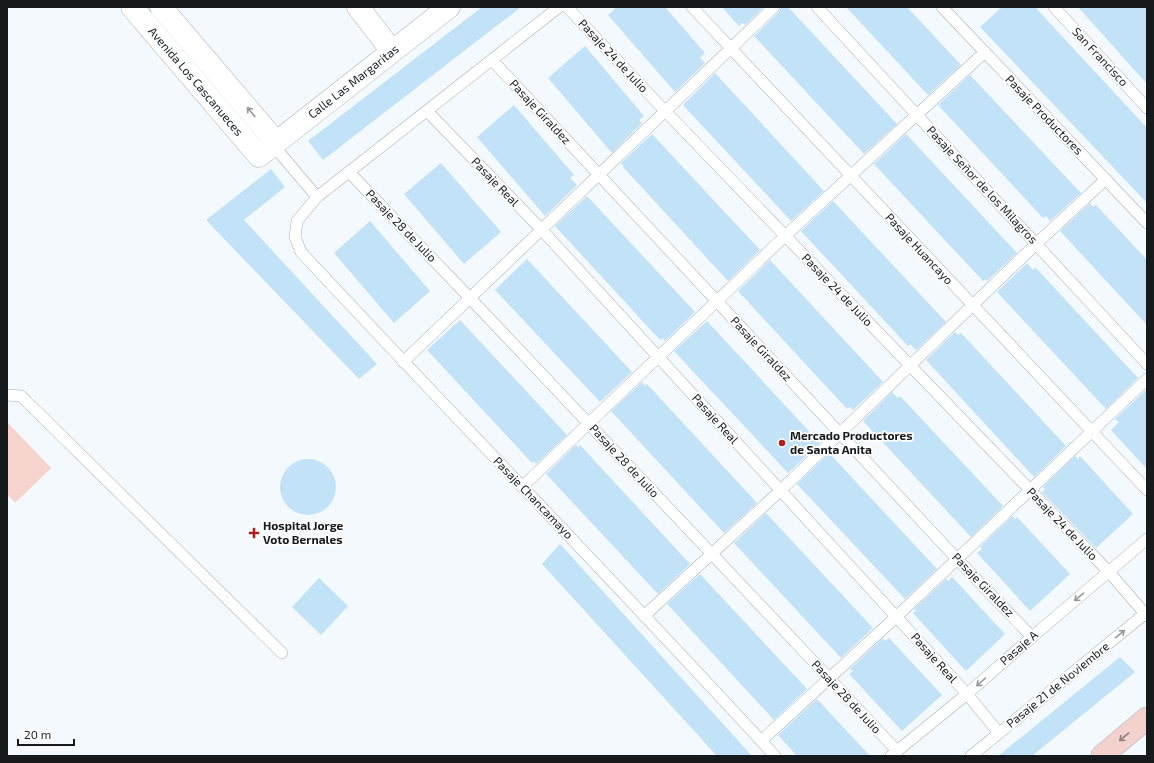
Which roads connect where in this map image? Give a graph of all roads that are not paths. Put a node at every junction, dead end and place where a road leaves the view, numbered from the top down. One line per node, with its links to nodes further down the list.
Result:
1 (161, 7): 16 (street, Avenida Los Cascanueces)
2 (358, 7): 13 (street)
3 (449, 7): 13 (street, Calle Las Margaritas)
4 (559, 7): 15 (lane)
5 (567, 7): 20 (lane, Pasaje 24 de Julio)
6 (692, 7): 12 (lane, Pasaje Huancayo)
7 (774, 7): 12 (lane)
8 (816, 7): 21 (lane, Pasaje Señor de los Milagros)
9 (1054, 7): 18 (lane, San Francisco)
10 (944, 8): 14 (lane, Pasaje Productores)
11 (142, 10): 17 (street, Avenida Los Cascanueces)
12 (730, 48): 20 (lane); 25 (lane, Pasaje Huancayo)
13 (392, 51): 22 (street, Calle Las Margaritas)
14 (985, 52): 21 (lane); 26 (lane, Pasaje Productores)
15 (492, 60): 19 (lane); 24 (lane, Pasaje Giraldez)
16 (215, 70): 17 (street); 22 (street, Avenida Los Cascanueces, one-way to 16)
17 (198, 84): 22 (street, Avenida Los Cascanueces)
18 (1147, 108)
19 (427, 110): 23 (lane); 29 (lane, Pasaje Real)
20 (665, 111): 24 (lane); 30 (lane, Pasaje 24 de Julio)
21 (917, 115): 25 (lane); 31 (lane, Pasaje Señor de los Milagros)
22 (269, 147): 27 (lane)
23 (349, 172): 27 (lane); 32 (lane, Pasaje 28 de Julio)
24 (599, 175): 29 (lane); 33 (lane, Pasaje Giraldez)
25 (850, 175): 30 (lane); 34 (lane, Pasaje Huancayo)
26 (1106, 179): 28 (lane, Pasaje Productores); 31 (lane)
27 (317, 197): 36 (lane, Pasaje Chancamayo)
28 (1147, 223)
29 (541, 229): 32 (lane); 35 (lane, Pasaje Real)
30 (785, 236): 33 (lane); 38 (lane, Pasaje 24 de Julio)
31 (1036, 244): 34 (lane); 37 (lane, Pasaje Señor de los Milagros)
32 (469, 297): 36 (lane); 41 (lane, Pasaje 28 de Julio)
33 (717, 301): 35 (lane); 43 (lane, Pasaje Giraldez)
34 (973, 305): 38 (lane); 42 (lane, Pasaje Huancayo)
35 (658, 357): 41 (lane); 45 (lane, Pasaje Real)
36 (403, 362): 44 (lane, Pasaje Chancamayo)
37 (1147, 364)
38 (910, 365): 43 (lane); 46 (lane, Pasaje 24 de Julio)
39 (1147, 379): 42 (lane)
40 (7, 395): 56 (lane)
41 (588, 423): 44 (lane); 49 (lane, Pasaje 28 de Julio)
42 (1091, 431): 46 (lane); 47 (lane, Pasaje Huancayo)
43 (840, 434): 45 (lane); 50 (lane, Pasaje Giraldez)
44 (522, 487): 53 (lane, Pasaje Chancamayo)
45 (780, 490): 49 (lane); 54 (lane, Pasaje Real)
46 (1030, 490): 50 (lane); 51 (lane, Pasaje 24 de Julio)
47 (1147, 490)
48 (1147, 539): 51 (lane, Pasaje A)
49 (712, 555): 53 (lane); 57 (lane, Pasaje 28 de Julio)
50 (957, 559): 54 (lane); 55 (lane, Pasaje Giraldez)
51 (1109, 572): 52 (lane, Pasaje 24 de Julio); 55 (lane, Pasaje A, one-way to 55)
52 (1146, 614): 60 (lane, Pasaje 21 de Noviembre, one-way to 52)
53 (644, 616): 61 (lane, Pasaje Chancamayo)
54 (896, 617): 57 (lane); 58 (lane, Pasaje Real)
55 (1032, 637): 58 (lane, Pasaje A, one-way to 58)
56 (282, 653)
57 (830, 678): 61 (lane); 62 (lane, Pasaje 28 de Julio)
58 (967, 694): 60 (lane, Pasaje Real); 62 (lane, Pasaje A)
59 (1147, 718): 65 (main road, one-way to 65)
60 (999, 732): 64 (lane, Pasaje 21 de Noviembre)
61 (761, 741): 63 (lane, Pasaje Chancamayo)
62 (894, 754)
63 (775, 756)
64 (971, 756)
65 (1102, 756)

